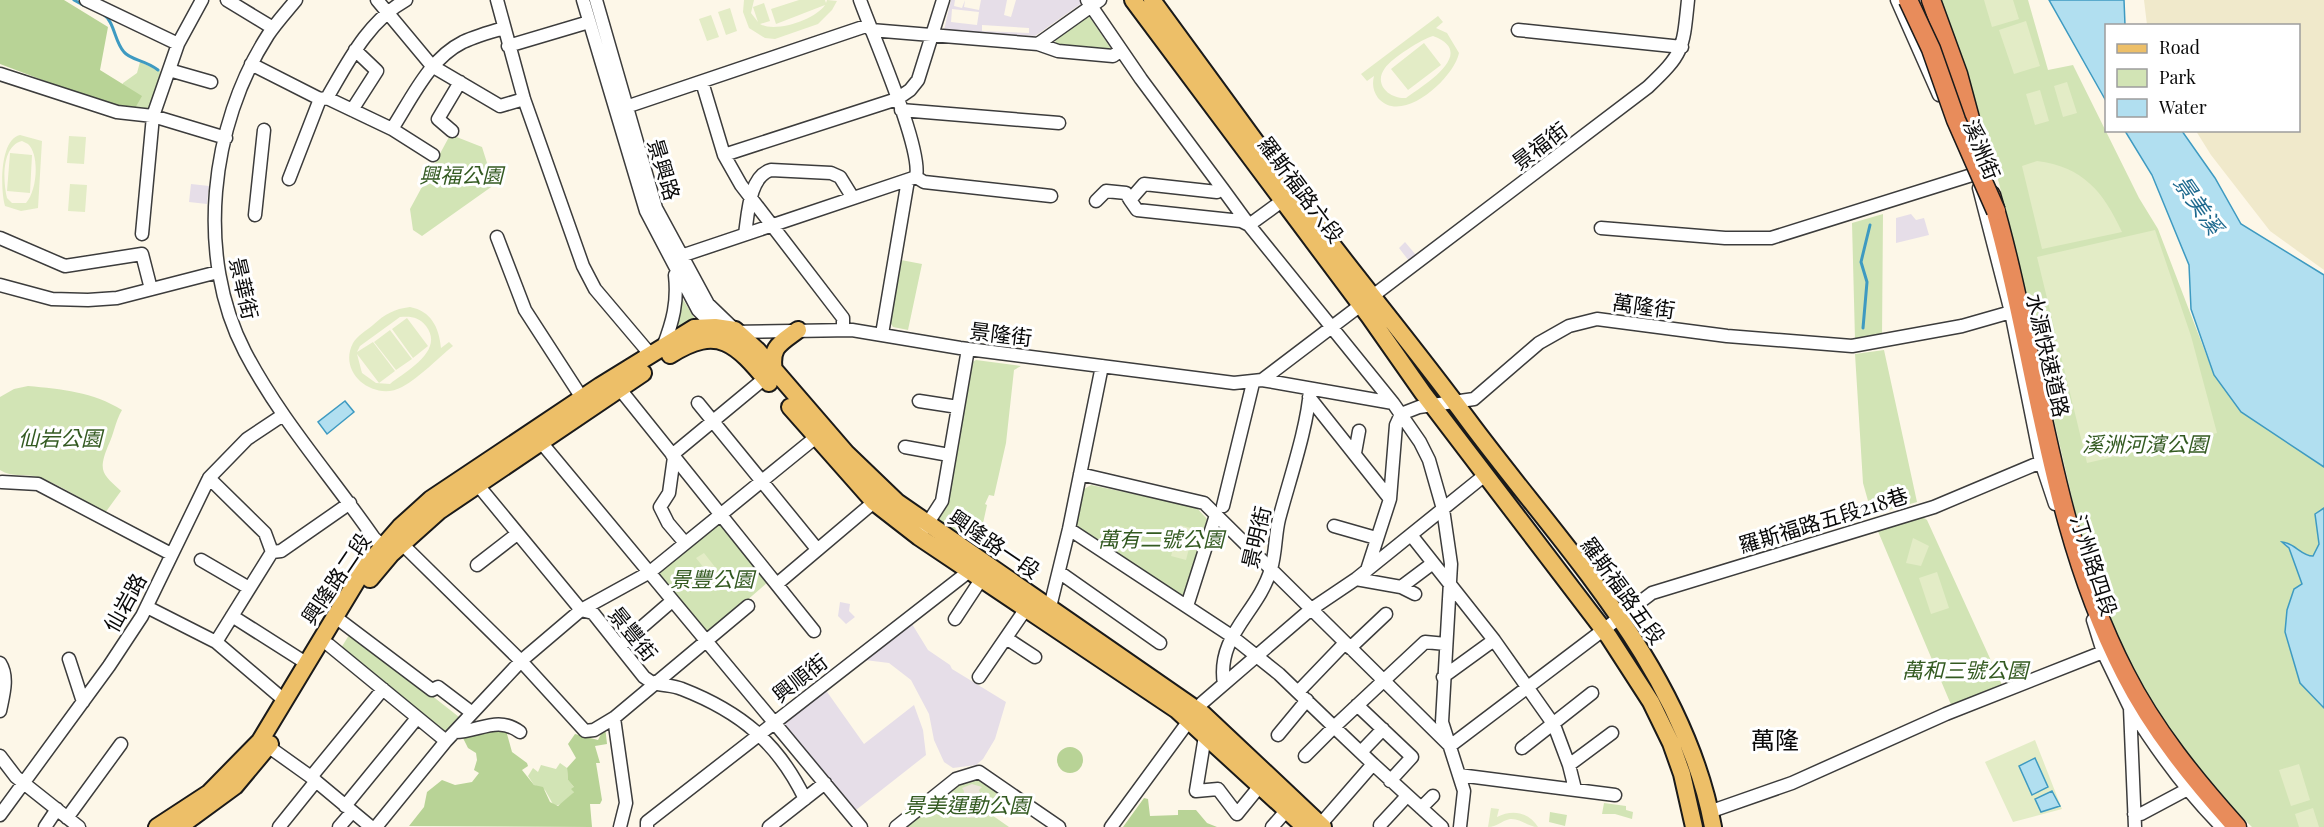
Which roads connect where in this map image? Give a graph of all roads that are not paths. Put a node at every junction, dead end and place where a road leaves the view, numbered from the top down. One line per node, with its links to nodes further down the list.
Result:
1 (86, 0): 19 (street)
2 (202, 0): 28 (street)
3 (227, 0): 22 (street)
4 (296, 0): 22 (street, 景華街)
5 (377, 0): 20 (street)
6 (406, 0): 20 (street)
7 (497, 0): 23 (street)
8 (583, 0): 21 (street, 景興路)
9 (596, 0): 45 (street, 景興路)
10 (860, 0): 24 (street)
11 (943, 0): 26 (street)
12 (1133, 0): 64 (main road, 羅斯福路六段)
13 (1152, 0): 79 (main road, 羅斯福路六段)
14 (1688, 0): 31 (street, 景福街)
15 (1922, 0): 27 (highway, 水源快速道路)
16 (1929, 0): 41 (street); 65 (highway, 水源快速道路, bridge)
17 (1900, 1): 27 (highway, bridge); 41 (street, 溪洲街); 65 (highway, bridge)
18 (1093, 2): 29 (street); 33 (street)
19 (115, 5): 28 (street)
20 (387, 10): 32 (street); 35 (street)
21 (589, 22): 30 (street); 45 (street, 景興路)
22 (273, 28): 34 (street, 景華街)
23 (504, 28): 30 (street); 35 (street)
24 (870, 28): 26 (street); 40 (street); 43 (street)
25 (1518, 30): 31 (street)
26 (931, 35): 29 (street); 43 (street)
27 (1937, 40): 259 (highway, 水源快速道路, bridge)
28 (178, 44): 36 (street)
29 (1038, 44): 33 (street)
30 (508, 46): 44 (street)
31 (1682, 46): 79 (street, 景福街)
32 (355, 50): 42 (street); 46 (street)
33 (1120, 51): 58 (street)
34 (252, 64): 42 (street); 52 (street, 景華街)
35 (432, 66): 39 (street); 49 (street)
36 (169, 70): 38 (street); 47 (street)
37 (0, 74): 47 (street)
38 (211, 82)
39 (460, 82): 44 (street); 51 (street)
40 (702, 82): 45 (street); 54 (street)
41 (1934, 82): 55 (street, 溪洲街)
42 (324, 98): 46 (street); 57 (street)
43 (899, 104): 48 (street); 54 (street); 56 (street)
44 (526, 105): 87 (street)
45 (621, 108): 74 (street, 景興路); 75 (street, 景興路)
46 (352, 110): 49 (street)
47 (153, 116): 52 (street); 70 (street)
48 (1059, 123)
49 (392, 129): 53 (street)
50 (264, 130): 66 (street)
51 (452, 131)
52 (226, 138): 76 (street, 景華街)
53 (433, 155)
54 (724, 155): 61 (street)
55 (1974, 174): 69 (street); 80 (street, 溪洲街)
56 (912, 178): 59 (street); 60 (street); 84 (street)
57 (289, 179)
58 (1222, 188): 62 (street); 68 (street)
59 (1051, 196)
60 (853, 198): 61 (street); 67 (street)
61 (751, 199): 67 (street); 71 (street)
62 (1131, 200): 63 (street); 68 (street)
63 (1096, 201)
64 (1282, 201): 68 (street); 79 (main road, 羅斯福路六段)
65 (1996, 211): 259 (highway, 水源快速道路)
66 (255, 215)
67 (770, 225): 71 (street); 83 (street)
68 (1249, 225): 81 (street)
69 (1601, 228)
70 (141, 234)
71 (745, 234): 74 (street)
72 (497, 237): 93 (street)
73 (0, 238): 78 (street)
74 (681, 256): 85 (street, 景興路)
75 (674, 268): 85 (street, 景興路); 87 (street)
76 (218, 272): 78 (street); 101 (street, 景華街)
77 (0, 285): 78 (street)
78 (151, 289)
79 (1366, 300): 81 (street); 95 (main road, 羅斯福路六段); 98 (main road, 羅斯福路六段)
80 (2011, 312): 95 (street, 萬隆街); 110 (street, 汀州路四段)
81 (1330, 328): 90 (street); 97 (street)
82 (798, 330): 83 (street, 景隆街); 85 (street, 景隆街); 89 (main road)
83 (843, 330): 84 (street, 景隆街)
84 (882, 334): 86 (street, 景隆街)
85 (723, 335): 87 (main road); 89 (main road, 興隆路一段)
86 (968, 349): 88 (street, 景隆街); 99 (street)
87 (655, 356): 91 (main road, 興隆路二段); 93 (main road, 興隆路二段)
88 (1102, 366): 90 (street, 景隆街); 111 (street)
89 (769, 375): 102 (street); 104 (main road, 興隆路一段)
90 (1258, 382): 92 (street, 景隆街); 121 (street)
91 (619, 388): 105 (main road, 興隆路二段); 109 (street)
92 (1310, 393): 97 (street, 景隆街); 107 (street); 138 (street, 景明街)
93 (582, 398): 130 (main road, 興隆路二段)
94 (919, 401): 99 (street)
95 (1455, 402): 98 (street); 158 (main road, 羅斯福路五段)
96 (698, 403): 102 (street)
97 (1393, 403): 100 (street)
98 (1433, 406): 100 (street); 112 (main road, 羅斯福路五段)
99 (958, 407): 108 (street)
100 (1401, 414): 117 (street); 120 (street)
101 (283, 415): 113 (street, 仙岩路); 119 (street, 景華街)
102 (713, 421): 109 (street); 114 (street)
103 (1359, 431): 107 (street)
104 (820, 434): 114 (street); 118 (main road, 興隆路一段); 125 (main road, 興隆路一段)
105 (540, 441): 116 (main road, 興隆路二段); 140 (street)
106 (905, 447): 108 (street)
107 (1352, 449): 117 (street)
108 (949, 455): 125 (street)
109 (673, 456): 122 (street); 129 (street)
110 (2041, 462): 158 (street, 羅斯福路五段218巷); 173 (street, 汀州路四段)
111 (1080, 474): 121 (street); 124 (street)
112 (1485, 475): 120 (street); 161 (main road, 羅斯福路五段)
113 (209, 478): 132 (street); 133 (street, 仙岩路)
114 (762, 480): 122 (street); 131 (street)
115 (2, 482): 133 (street)
116 (477, 484): 126 (street, 景豐街); 130 (main road, 興隆路二段)
117 (1390, 499): 128 (street)
118 (874, 502): 125 (main road, 興隆路一段); 131 (street)
119 (350, 503): 130 (street, 景華街); 132 (street)
120 (1443, 509): 127 (street); 146 (street)
121 (1220, 511): 138 (street); 150 (street)
122 (720, 514): 129 (street); 143 (street)
123 (1334, 526): 128 (street)
124 (1069, 529): 141 (street); 150 (street)
125 (923, 531): 137 (main road, 興隆路一段)
126 (518, 534): 136 (street); 154 (street, 景豐街)
127 (1411, 535): 135 (street); 139 (street)
128 (1376, 538): 139 (street)
129 (685, 543): 140 (street)
130 (392, 545): 160 (main road, 興隆路二段); 177 (street, 景華街); 179 (main road, 興隆路二段)
131 (817, 549): 143 (street)
132 (272, 552): 145 (street)
133 (171, 554): 151 (street, 仙岩路)
134 (201, 560): 145 (street)
135 (1433, 563): 144 (street); 146 (street)
136 (477, 566)
137 (977, 569): 152 (main road, 興隆路一段); 153 (main road, 興隆路一段); 159 (street); 198 (street, 興順街)
138 (1271, 569): 155 (street); 163 (street, 景明街)
139 (1367, 570): 142 (street)
140 (650, 572): 148 (street); 154 (street)
141 (1059, 572): 153 (street); 168 (street)
142 (1356, 579): 144 (street); 155 (street)
143 (777, 584): 162 (street)
144 (1401, 587): 147 (street)
145 (249, 588): 157 (street)
146 (1451, 588): 165 (street); 169 (street)
147 (1415, 594)
148 (672, 601): 167 (street); 171 (street)
149 (748, 606): 167 (street)
150 (1187, 606): 163 (street)
151 (147, 607): 166 (street); 190 (street, 仙岩路)
152 (1027, 607): 164 (street); 195 (main road, 興隆路一段)
153 (1050, 607): 195 (main road, 興隆路一段)
154 (581, 610): 171 (street, 景豐街); 177 (street)
155 (1310, 610): 172 (street); 175 (street)
156 (1386, 614): 172 (street)
157 (232, 616): 166 (street); 179 (street)
158 (1619, 617): 161 (street, 羅斯福路五段218巷); 236 (main road, 羅斯福路五段)
159 (955, 619)
160 (342, 622): 170 (main road, 興隆路二段); 194 (street)
161 (1604, 630): 185 (street, 羅斯福路五段218巷); 257 (main road, 羅斯福路五段)
162 (814, 631)
163 (1230, 635): 175 (street); 183 (street, 景明街)
164 (1006, 638): 174 (street); 180 (street)
165 (1494, 639): 181 (street); 185 (street)
166 (216, 642): 189 (street)
167 (706, 642): 184 (street); 198 (street)
168 (1160, 643)
169 (1446, 644): 181 (street); 182 (street)
170 (329, 645): 186 (street); 210 (main road, 興隆路二段)
171 (620, 646): 184 (street, 景豐街)
172 (1347, 646): 182 (street); 188 (street)
173 (2103, 652): 192 (street, 汀州路四段); 236 (street)
174 (1035, 657)
175 (1258, 657): 183 (street); 188 (street)
176 (69, 659): 190 (street)
177 (521, 661): 194 (street); 197 (street, 景華街)
178 (0, 663): 193 (street)
179 (306, 663): 189 (main road, 興隆路二段)
180 (979, 677)
181 (1443, 677): 211 (street)
182 (1383, 682): 191 (street); 211 (street)
183 (1224, 684): 195 (street)
184 (653, 685): 197 (street); 204 (street, 景豐街)
185 (1528, 687): 199 (street); 211 (street, 羅斯福路五段218巷)
186 (383, 689): 196 (street); 219 (street)
187 (1593, 693): 199 (street)
188 (1303, 696): 200 (street); 206 (street)
189 (284, 700): 210 (main road, 興隆路二段)
190 (83, 702): 221 (street, 仙岩路)
191 (1357, 705): 200 (street); 201 (street)
192 (2130, 708): 225 (street); 237 (street, 汀州路四段)
193 (0, 711)
194 (471, 712): 202 (street)
195 (1192, 715): 207 (main road, 興隆路一段); 239 (main road, 興隆路一段); 254 (street)
196 (417, 718): 208 (street); 232 (street)
197 (614, 718): 248 (street)
198 (773, 722): 204 (street, 興順街); 222 (street)
199 (1554, 725): 212 (street); 217 (street)
200 (1334, 727): 213 (street); 215 (street)
201 (1383, 729): 213 (street); 220 (street)
202 (455, 732): 203 (street); 208 (street)
203 (520, 732)
204 (760, 732): 229 (street, 景豐街); 249 (street, 興順街)
205 (1612, 733): 217 (street)
206 (1278, 735)
207 (1205, 736): 223 (main road, 興隆路一段); 223 (street)
208 (446, 741): 247 (street)
209 (121, 744): 235 (street)
210 (265, 744): 219 (street); 243 (main road, 興隆路二段); 244 (main road, 興隆路二段)
211 (1450, 746): 218 (street)
212 (1522, 748)
213 (1361, 752): 216 (street)
214 (0, 756): 221 (street)
215 (1305, 756)
216 (1373, 764): 220 (street); 239 (street)
217 (1569, 765): 224 (street)
218 (1459, 775): 224 (street); 256 (street)
219 (313, 779): 232 (street); 245 (street)
220 (1390, 781): 227 (street)
221 (24, 783): 231 (street); 234 (street, 仙岩路)
222 (825, 783): 229 (street); 251 (street)
223 (1259, 787): 233 (main road, 興隆路一段)
224 (1575, 789): 226 (street)
225 (2186, 790): 237 (street); 258 (street)
226 (1615, 795)
227 (1407, 796): 230 (street); 238 (street)
228 (1433, 796): 230 (street)
229 (805, 799): 250 (street)
230 (1421, 808): 240 (street)
231 (57, 809): 235 (street); 241 (street)
232 (348, 809): 246 (street); 247 (street)
233 (1286, 811): 239 (main road, 興隆路一段); 255 (street)
234 (0, 815)
235 (68, 818): 242 (street)
236 (1711, 820)
237 (2134, 821)
238 (1380, 825)
239 (1316, 826)
240 (1439, 826)
241 (45, 827)
242 (79, 827)
243 (157, 827)
244 (179, 827)
245 (279, 827)
246 (339, 827)
247 (374, 827)
248 (620, 827)
249 (647, 827)
250 (770, 827)
251 (861, 827)
252 (896, 827): 253 (street)
253 (1059, 827)
254 (1111, 827)
255 (1272, 827)
256 (1460, 827)
257 (1694, 827)
258 (2222, 827)
259 (2236, 827)

